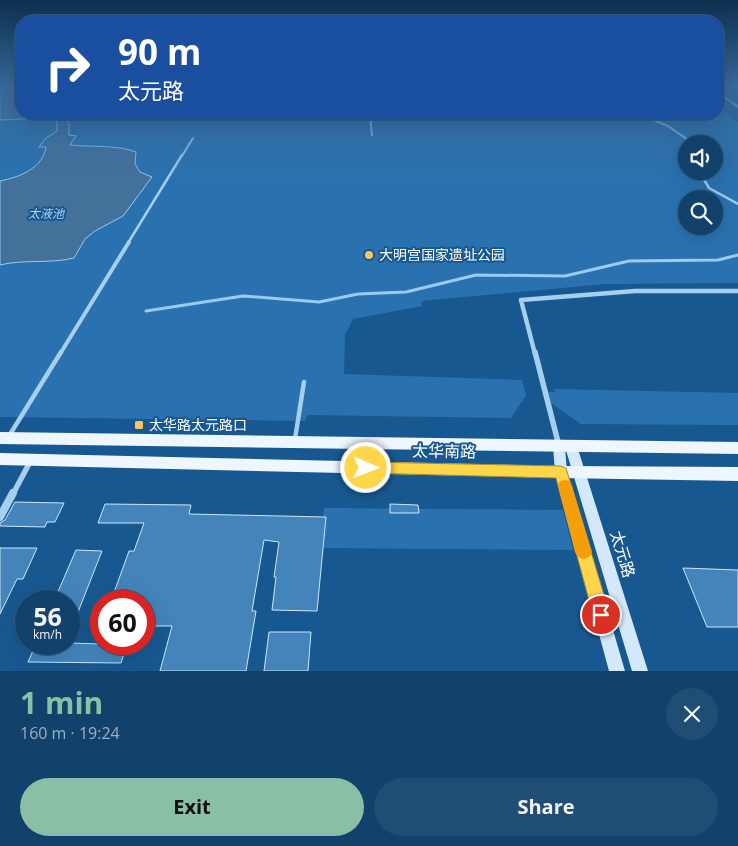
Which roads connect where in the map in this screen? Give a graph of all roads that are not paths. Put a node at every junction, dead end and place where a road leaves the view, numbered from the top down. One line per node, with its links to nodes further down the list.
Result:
1 (371, 120): 2 (lane)
2 (372, 135)
3 (192, 138): 6 (lane)
4 (738, 291): 8 (street)
5 (304, 382): 7 (lane)
6 (4, 438): 7 (main road, 太华南路)
7 (294, 442): 8 (main road, 太华南路)
8 (565, 446): 9 (main road, 太华南路); 12 (main road); 13 (main road, 太元路)
9 (738, 448)
10 (0, 459): 11 (main road, 太华南路)
11 (31, 459): 12 (main road, 太华南路); 15 (street)
12 (561, 472): 13 (main road, 太华南路); 16 (main road)
13 (580, 473): 14 (main road, 太华南路); 17 (main road, 太元路)
14 (738, 474)
15 (0, 517)
16 (617, 671)
17 (640, 671)

